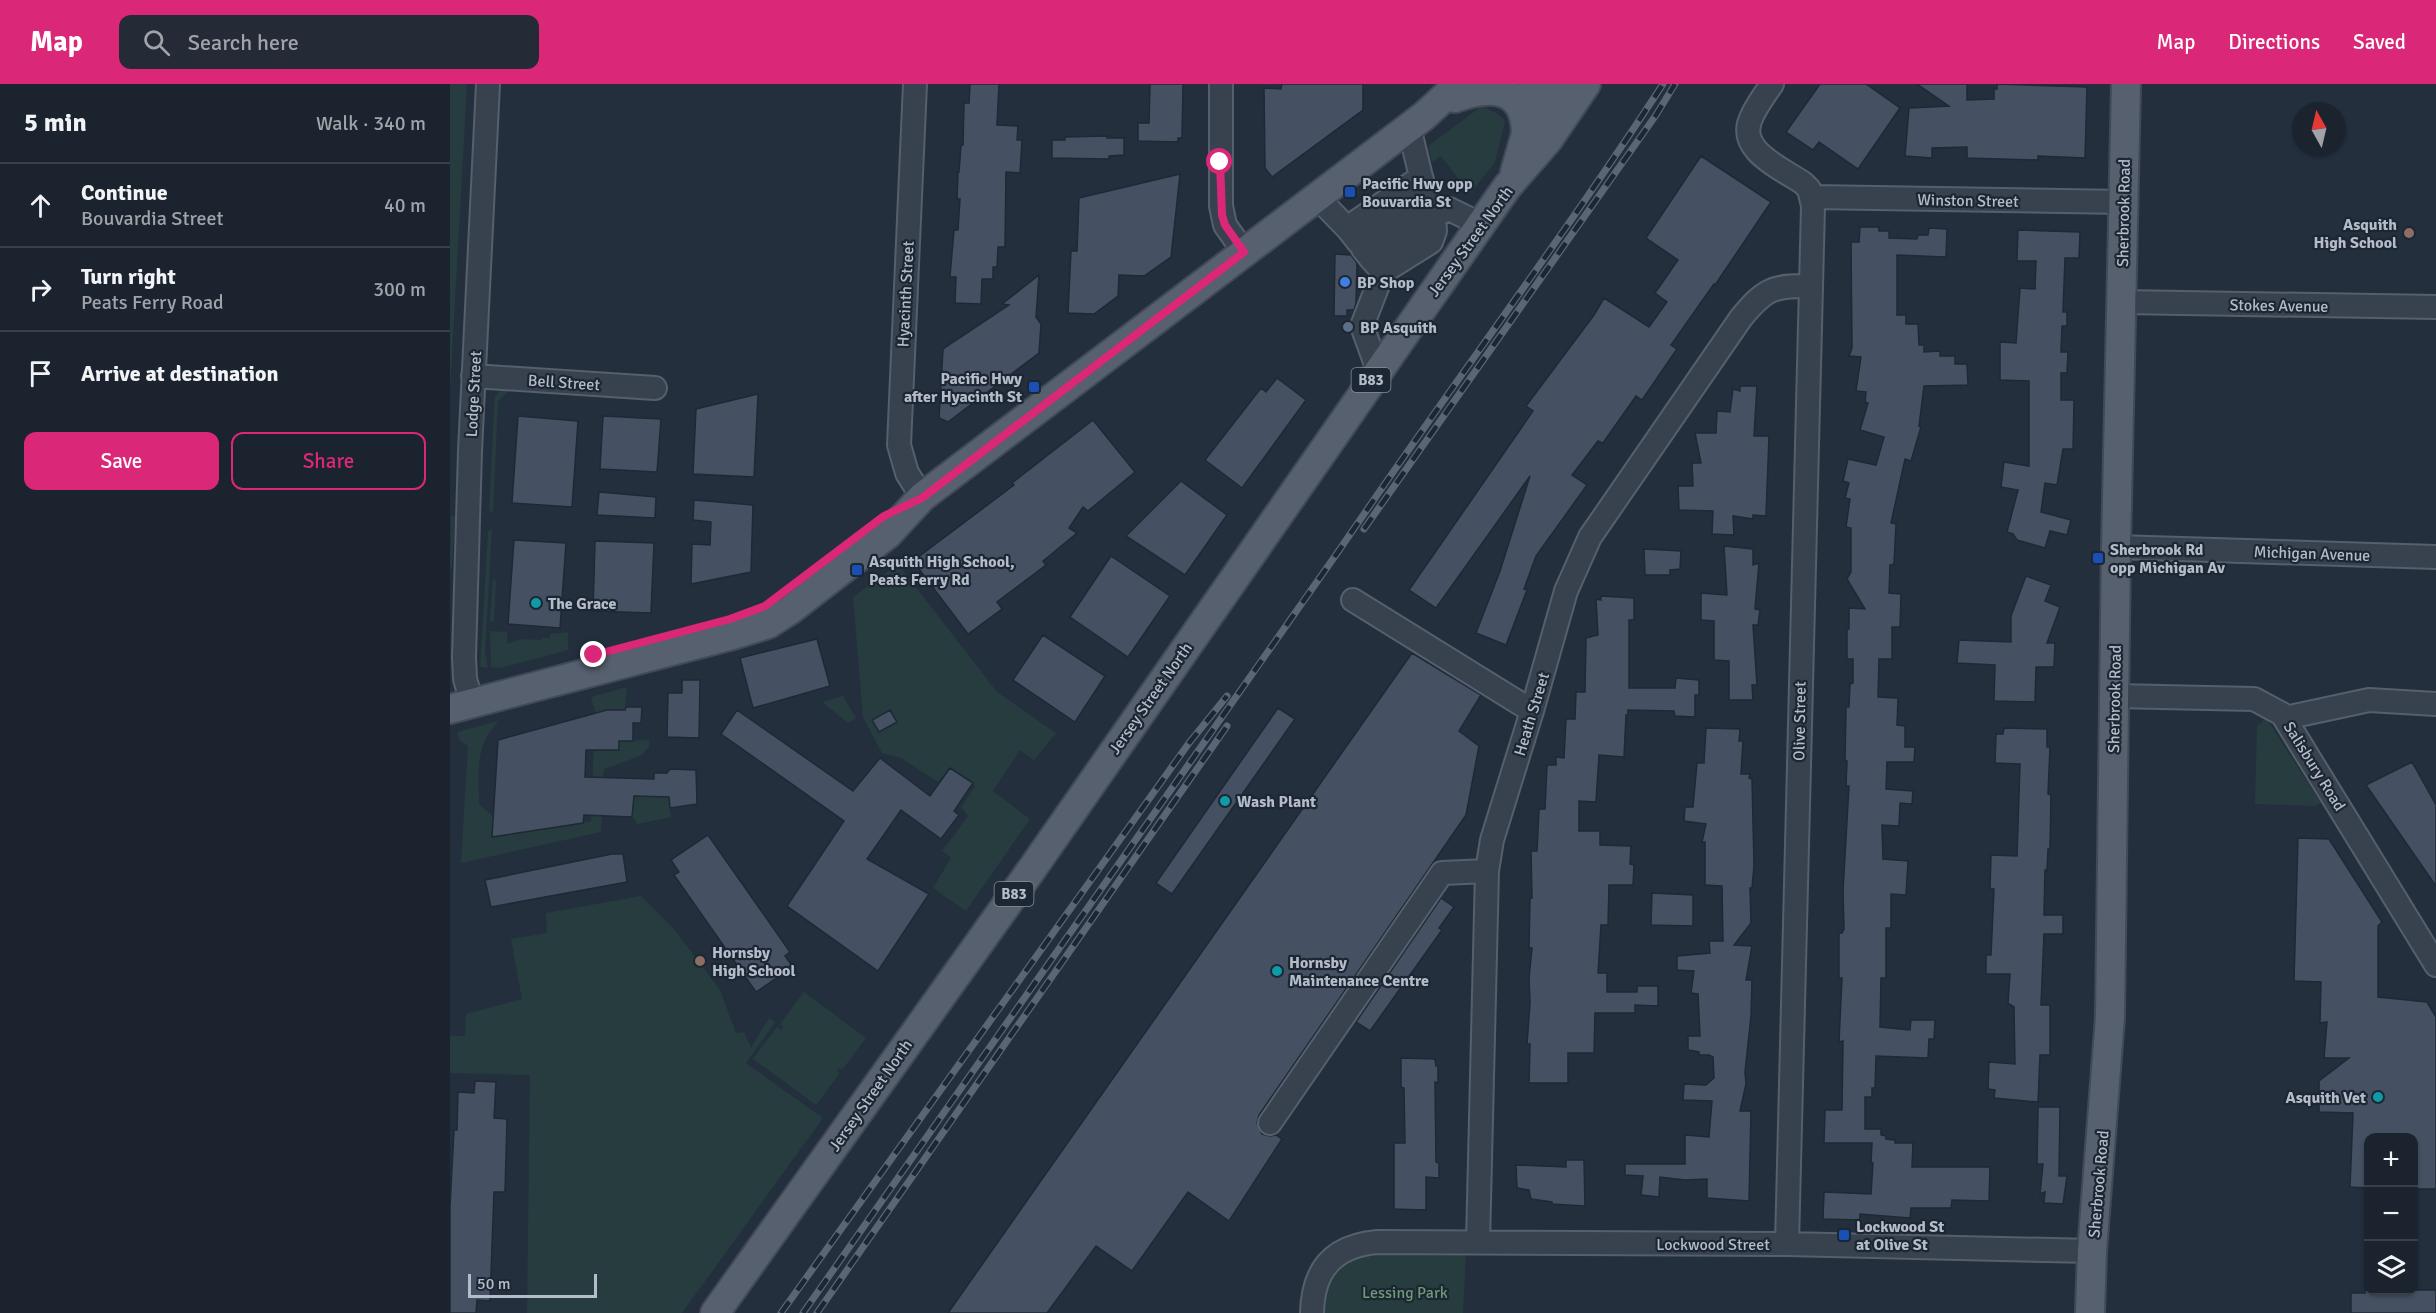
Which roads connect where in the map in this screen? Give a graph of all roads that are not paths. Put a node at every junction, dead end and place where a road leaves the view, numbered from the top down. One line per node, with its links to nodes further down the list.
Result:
1 (488, 84): 24 (street, Lodge Street)
2 (915, 84): 26 (street, Hyacinth Street)
3 (1221, 84): 19 (street)
4 (1480, 84): 10 (main road)
5 (1533, 84): 12 (main road)
6 (1556, 84): 12 (main road, B83)
7 (1586, 84): 12 (main road, Jersey Street North / B83)
8 (1772, 84): 15 (street)
9 (2126, 84): 16 (main road, Sherbrook Road)
10 (1457, 91): 11 (main road); 12 (main road)
11 (1417, 121): 13 (street); 14 (main road)
12 (1529, 147): 17 (main road, Jersey Street North / B83)
13 (1427, 196): 17 (street); 18 (street); 18 (street)
14 (1317, 197): 18 (street); 19 (main road)
15 (1812, 197): 16 (street, Winston Street); 20 (street, Olive Street)
16 (2124, 202): 21 (main road, Sherbrook Road)
17 (1482, 225): 23 (main road, Jersey Street North / B83)
18 (1365, 250): 23 (street)
19 (1244, 252): 26 (main road)
20 (1809, 286): 33 (street, Heath Street); 39 (street, Olive Street)
21 (2122, 302): 22 (street, Stokes Avenue); 27 (main road, Sherbrook Road)
22 (2436, 307)
23 (1378, 370): 41 (main road, Jersey Street North / B83)
24 (473, 376): 25 (street, Bell Street); 31 (street, Lodge Street)
25 (656, 387)
26 (922, 498): 31 (main road)
27 (2116, 547): 28 (street, Michigan Avenue); 30 (main road, Sherbrook Road)
28 (2436, 556)
29 (1353, 600): 33 (street)
30 (2115, 696): 34 (street, Salisbury Road); 40 (main road, Sherbrook Road)
31 (460, 698)
32 (2436, 704): 34 (street)
33 (1532, 711): 35 (street, Heath Street)
34 (2285, 718): 36 (street, Salisbury Road)
35 (1487, 871): 37 (street); 38 (street, Heath Street)
36 (2436, 965)
37 (1270, 1123)
38 (1478, 1242): 39 (street, Lockwood Street); 42 (street, Lockwood Street)
39 (1787, 1244): 40 (street, Lockwood Street)
40 (2092, 1251): 43 (main road, Sherbrook Road)
41 (716, 1313)
42 (1312, 1313)
43 (2090, 1313)

